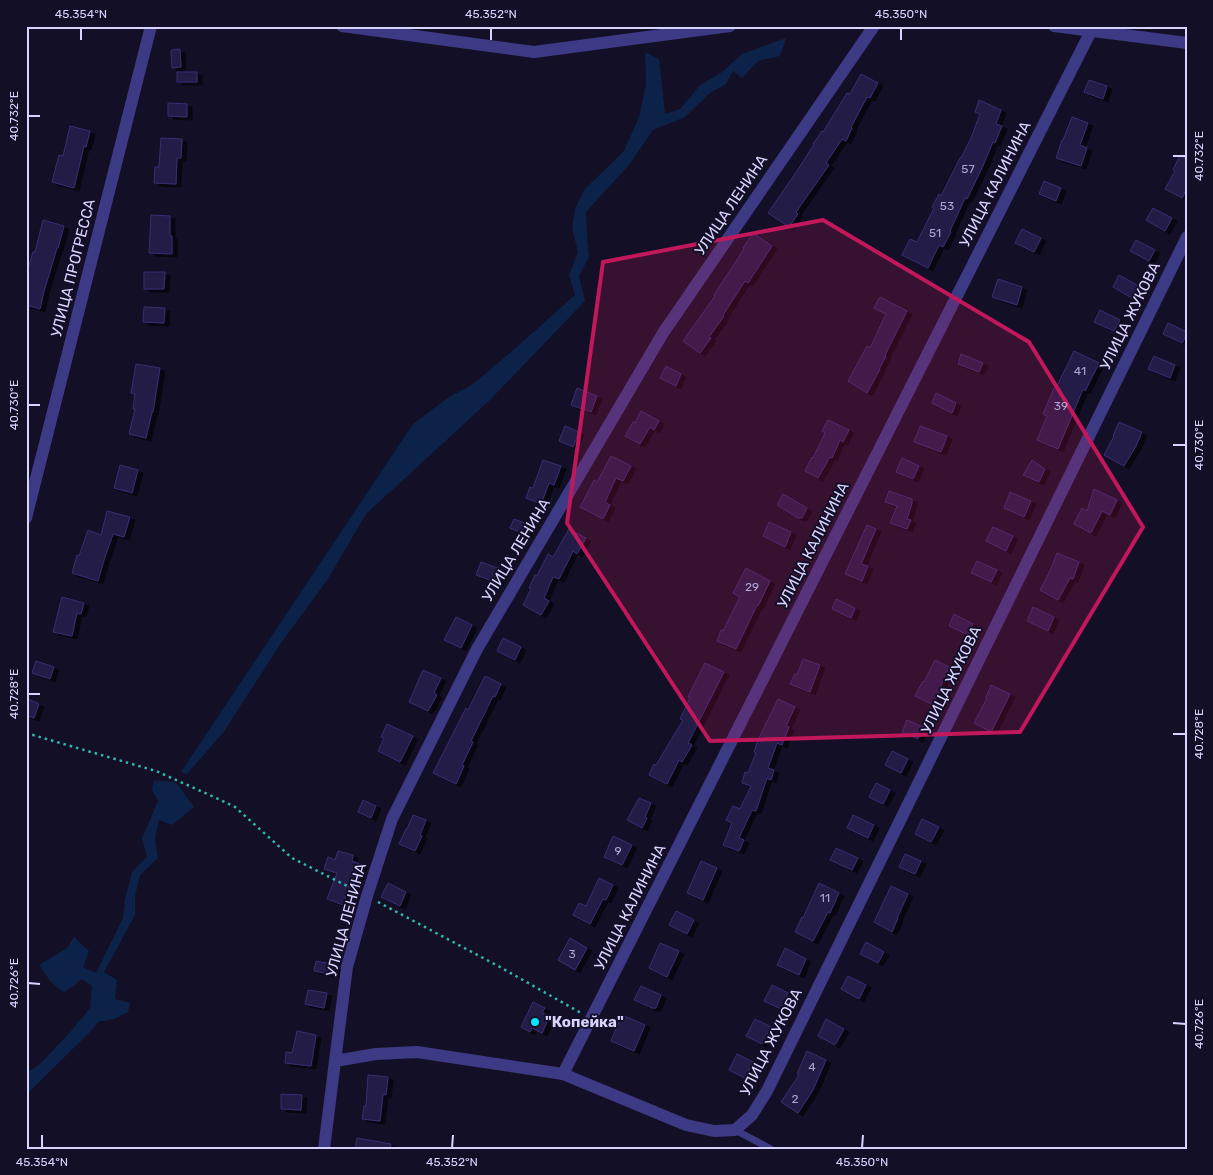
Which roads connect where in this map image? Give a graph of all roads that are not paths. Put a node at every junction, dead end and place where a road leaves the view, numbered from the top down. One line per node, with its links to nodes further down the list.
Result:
1 (151, 26): 9 (street, УЛИЦА ПРОГРЕССА)
2 (342, 26): 3 (street)
3 (730, 26)
4 (874, 26): 10 (street, УЛИЦА ЛЕНИНА)
5 (1054, 26): 6 (street)
6 (1091, 31): 7 (street); 11 (street, УЛИЦА КАЛИНИНА)
7 (1187, 43)
8 (1187, 237): 12 (street, УЛИЦА ЖУКОВА)
9 (26, 518)
10 (335, 1061): 11 (street); 13 (street, УЛИЦА ЛЕНИНА)
11 (563, 1074): 12 (street)
12 (735, 1130): 14 (lane)
13 (324, 1149)
14 (771, 1149)

